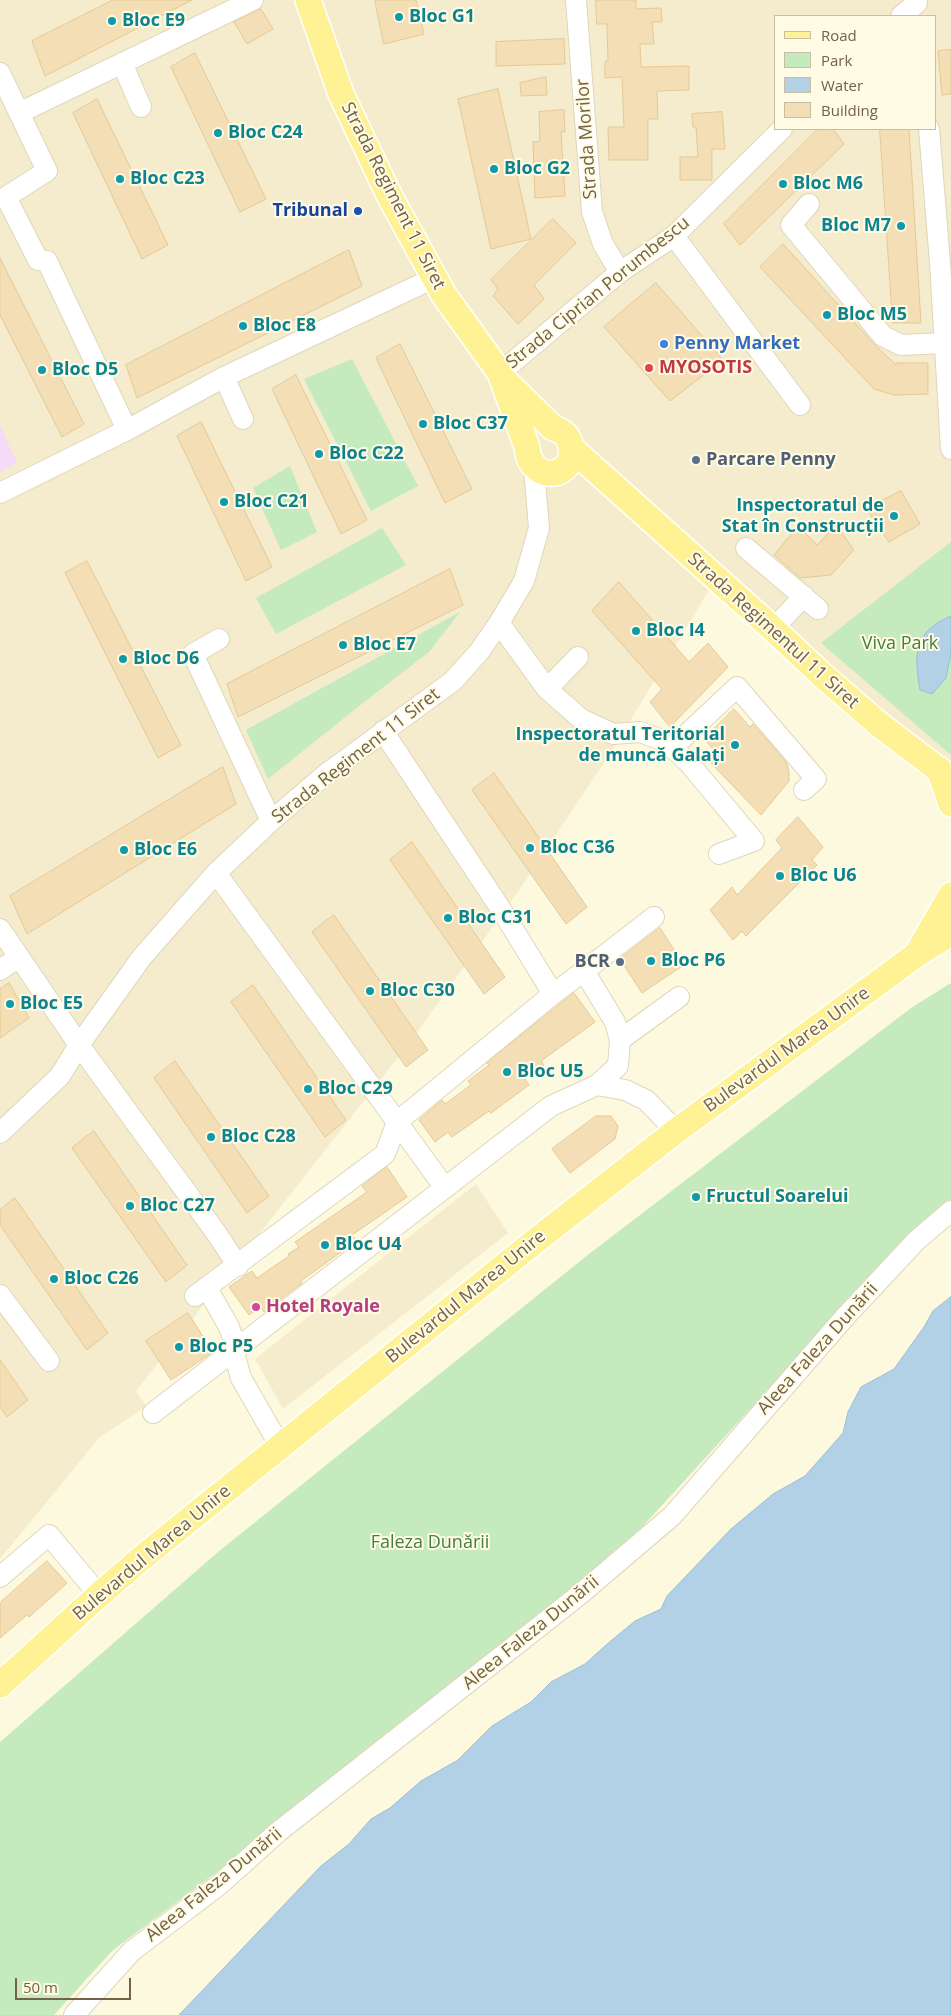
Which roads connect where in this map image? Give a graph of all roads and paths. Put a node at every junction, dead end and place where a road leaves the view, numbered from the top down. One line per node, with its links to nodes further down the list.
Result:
1 (253, 0): 6 (street)
2 (308, 0): 16 (main road, Strada Regiment 11 Siret)
3 (576, 0): 15 (street, Strada Morilor)
4 (917, 6): 5 (street)
5 (903, 15)
6 (122, 63): 8 (street); 9 (street)
7 (0, 74): 9 (street)
8 (141, 107)
9 (19, 113): 12 (street)
10 (781, 130): 14 (street, Strada Ciprian Porumbescu)
11 (929, 130): 17 (street)
12 (3, 199): 24 (street)
13 (809, 204): 18 (street)
14 (674, 236): 15 (street, Strada Ciprian Porumbescu); 21 (street)
15 (620, 272): 19 (street, Strada Ciprian Porumbescu)
16 (434, 278): 19 (main road, Strada Regiment 11 Siret); 20 (street)
17 (946, 290): 18 (street)
18 (944, 343): 26 (street)
19 (501, 376): 23 (main road, Strada Regiment 11 Siret); 27 (main road, Strada Regiment 11 Siret)
20 (224, 377): 22 (street); 24 (street)
21 (800, 405)
22 (243, 419)
23 (549, 428): 25 (main road, Strada Regiment 11 Siret); 27 (main road, Strada Regiment 11 Siret)
24 (127, 430): 29 (street)
25 (571, 448): 27 (main road, Strada Regiment 11 Siret); 28 (main road, Strada Regimentul 11 Siret)
26 (951, 449)
27 (544, 464): 28 (main road); 31 (street, Strada Regiment 11 Siret)
28 (613, 487): 32 (main road, Strada Regimentul 11 Siret)
29 (0, 493)
30 (746, 548): 32 (street)
31 (500, 623): 35 (street); 36 (street, Strada Regiment 11 Siret)
32 (773, 629): 38 (main road, Strada Regimentul 11 Siret)
33 (220, 639): 41 (street)
34 (578, 657): 35 (street)
35 (546, 689): 37 (street)
36 (383, 731): 41 (street, Strada Regiment 11 Siret); 52 (street)
37 (672, 748): 39 (street); 42 (street)
38 (948, 778): 40 (main road)
39 (804, 790)
40 (951, 804)
41 (271, 821): 43 (street, Strada Regiment 11 Siret)
42 (719, 854)
43 (216, 873): 55 (street, Strada Regiment 11 Siret); 57 (street)
44 (951, 896): 48 (main road)
45 (654, 917): 51 (street)
46 (0, 929): 49 (street)
47 (951, 933): 48 (main road, Bulevardul Marea Unire)
48 (916, 955): 58 (main road, Bulevardul Marea Unire)
49 (19, 957): 50 (street); 55 (street)
50 (0, 970)
51 (584, 971): 52 (street); 54 (street)
52 (553, 994): 57 (street)
53 (678, 998): 54 (street)
54 (620, 1040): 56 (street)
55 (79, 1045): 59 (street, Strada Regiment 11 Siret); 62 (street)
56 (597, 1085): 58 (street); 60 (street)
57 (397, 1122): 60 (street); 62 (street)
58 (676, 1131): 67 (main road, Bulevardul Marea Unire)
59 (0, 1133)
60 (445, 1188): 64 (street)
61 (951, 1211): 71 (street, Aleea Faleza Dunării)
62 (238, 1266): 64 (street)
63 (0, 1294): 65 (street)
64 (235, 1350): 66 (street); 67 (street)
65 (48, 1361)
66 (153, 1414)
67 (280, 1446): 69 (main road, Bulevardul Marea Unire)
68 (0, 1577): 69 (street)
69 (99, 1594): 70 (main road, Bulevardul Marea Unire)
70 (0, 1685)
71 (74, 2015)

